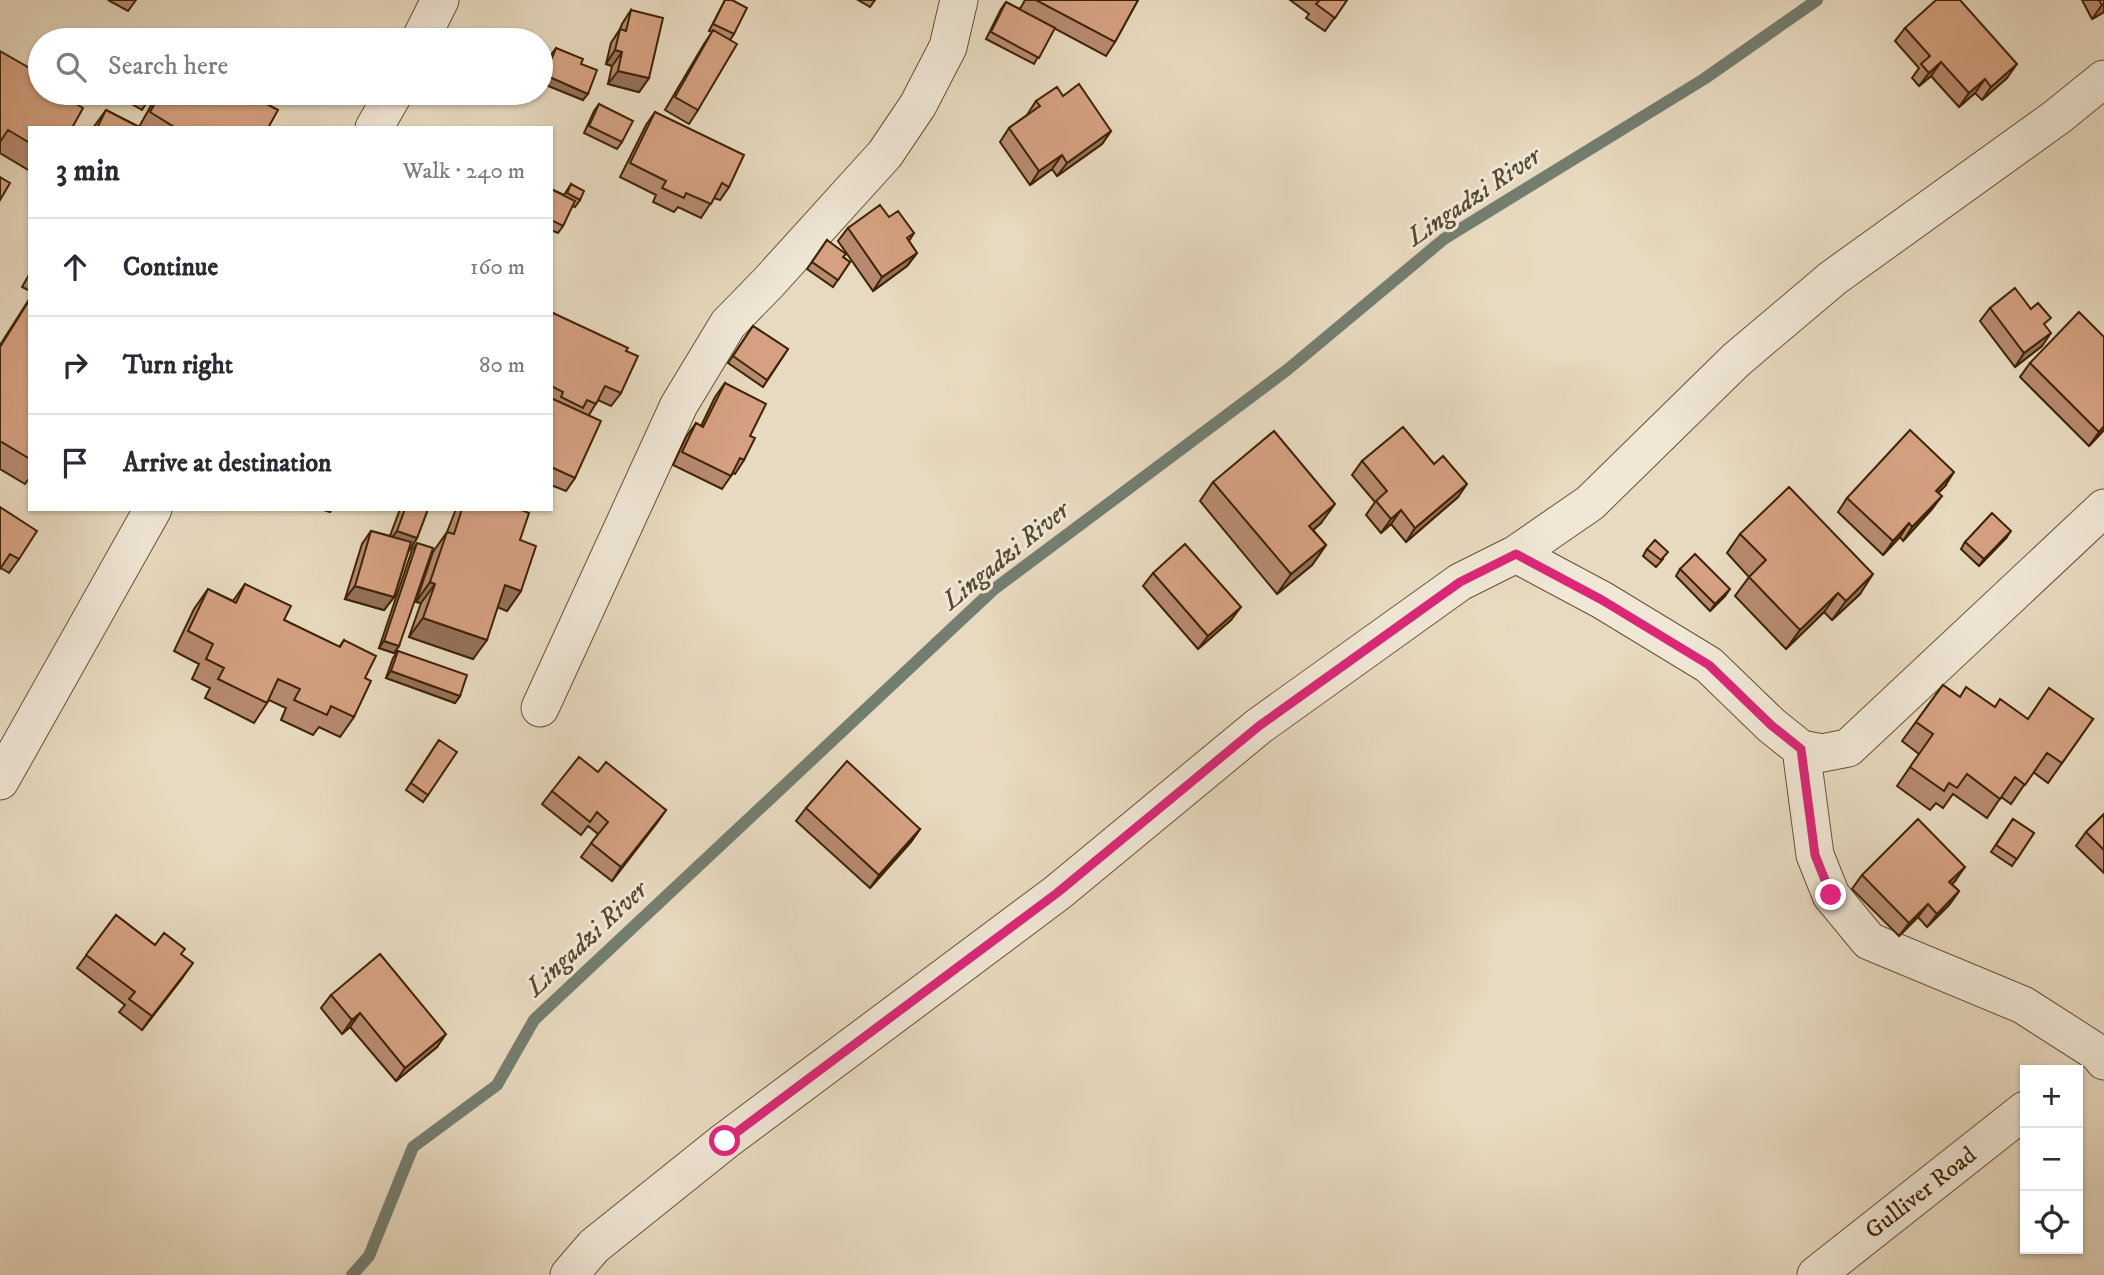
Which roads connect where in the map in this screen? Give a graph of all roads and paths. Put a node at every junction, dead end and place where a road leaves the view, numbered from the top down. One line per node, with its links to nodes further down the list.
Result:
1 (440, 0): 3 (street)
2 (959, 0): 10 (street)
3 (426, 28)
4 (2104, 79): 9 (street)
5 (387, 105): 6 (street)
6 (375, 126)
7 (2104, 508): 11 (street)
8 (152, 511): 12 (street)
9 (1516, 554): 11 (street); 15 (street)
10 (540, 708)
11 (1801, 749): 13 (street)
12 (0, 781)
13 (2096, 1058)
14 (2020, 1114): 16 (street, Gulliver Road)
15 (569, 1275)
16 (1816, 1275)

